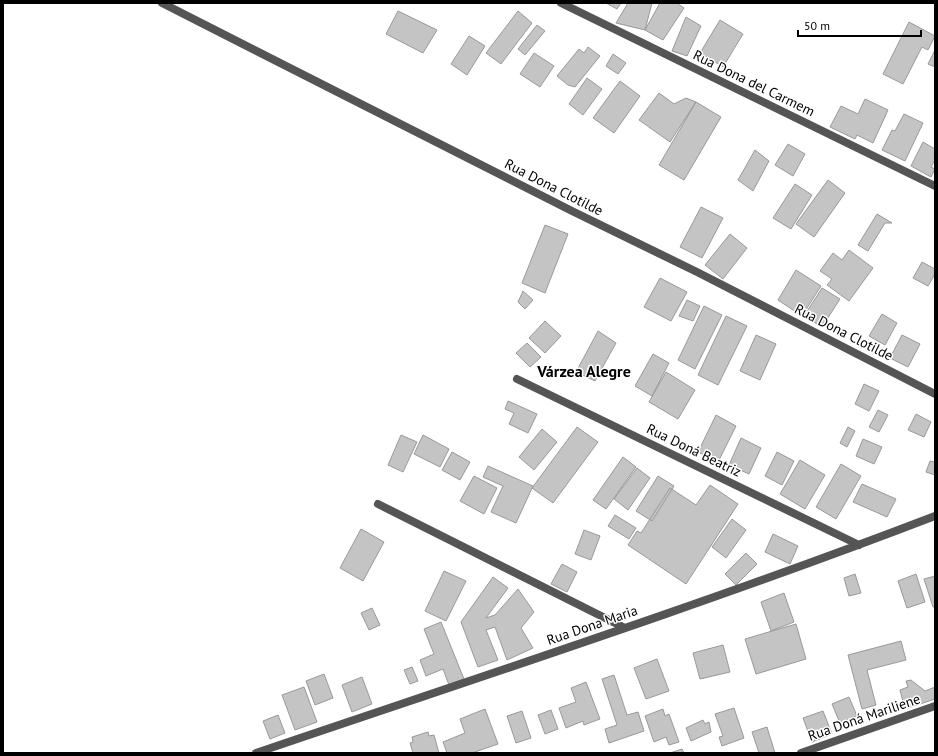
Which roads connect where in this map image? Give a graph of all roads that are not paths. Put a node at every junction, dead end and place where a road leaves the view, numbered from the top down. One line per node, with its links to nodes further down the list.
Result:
1 (162, 3): 5 (street, Rua Dona Clotilde)
2 (561, 3): 3 (street, Rua Dona del Carmem)
3 (935, 186)
4 (517, 379): 8 (street, Rua Doná Beatriz)
5 (935, 394)
6 (378, 504): 9 (street)
7 (935, 516): 8 (street, Rua Dona Maria)
8 (859, 545): 9 (street, Rua Dona Maria)
9 (625, 628): 11 (street, Rua Dona Maria)
10 (935, 706): 12 (street, Rua Doná Mariliene)
11 (256, 753)
12 (801, 753)

